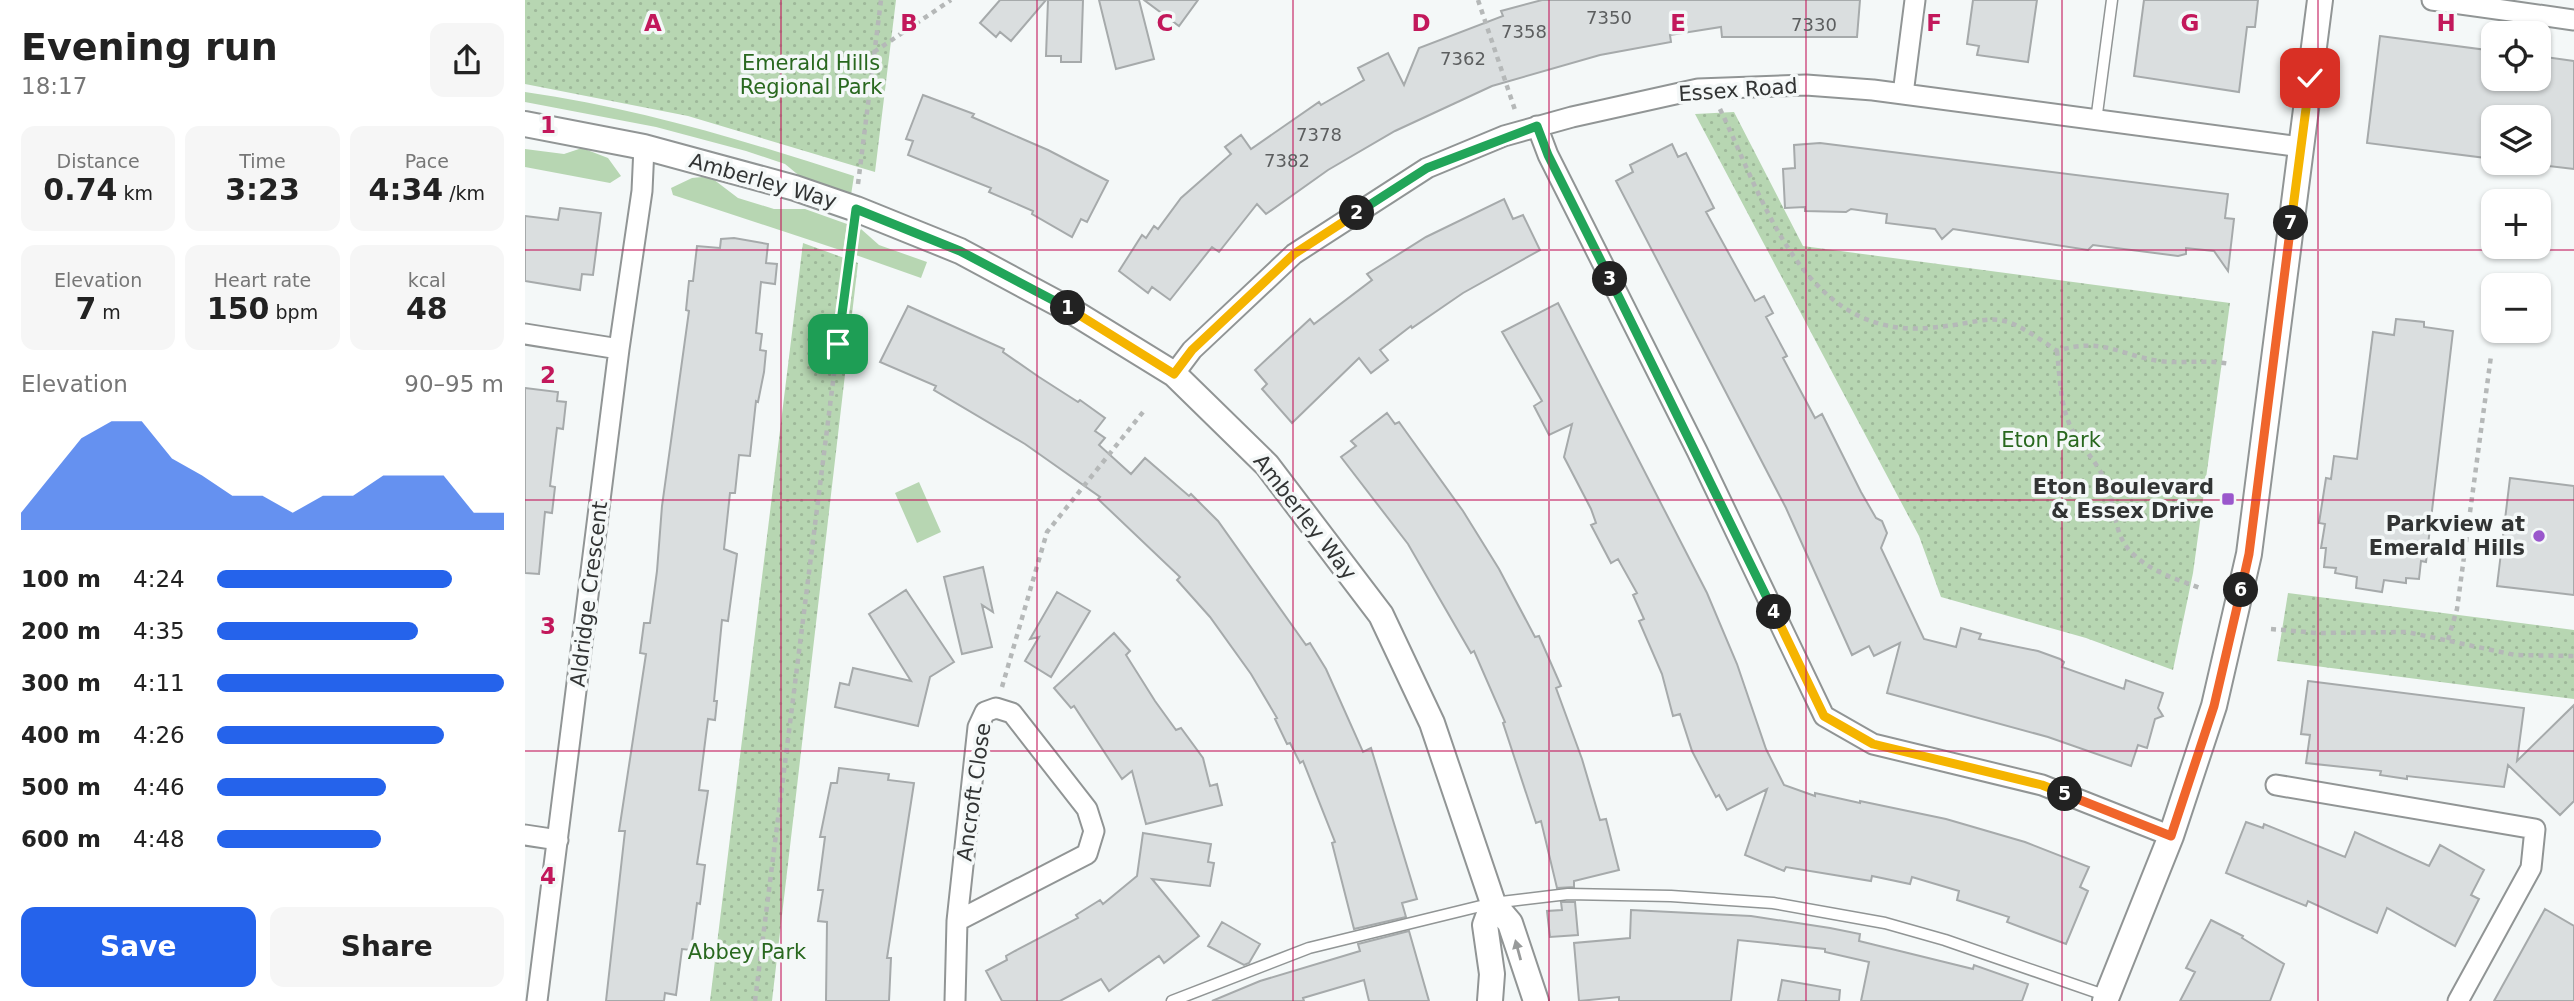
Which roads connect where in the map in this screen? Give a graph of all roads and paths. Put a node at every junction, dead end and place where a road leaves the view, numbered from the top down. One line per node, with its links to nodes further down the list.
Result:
1 (881, 0): 9 (path)
2 (951, 0): 9 (path)
3 (1478, 0): 12 (path)
4 (1915, 0): 10 (street)
5 (2112, 0): 13 (lane)
6 (2320, 0): 17 (street)
7 (2431, 0): 8 (street)
8 (2574, 16)
9 (874, 52): 18 (path)
10 (1903, 94): 13 (street, Essex Road); 15 (street, Essex Road)
11 (1720, 108): 21 (path)
12 (1515, 110)
13 (2096, 121): 17 (street, Essex Road)
14 (525, 124): 16 (street, Amberley Way)
15 (1537, 126): 24 (street, Essex Road); 33 (street)
16 (644, 147): 18 (street, Amberley Way); 20 (street, Aldridge Crescent)
17 (2301, 147): 33 (street)
18 (856, 209): 24 (street, Amberley Way); 39 (path)
19 (525, 334): 20 (street)
20 (619, 349): 34 (street, Aldridge Crescent)
21 (2057, 351): 23 (path); 26 (path)
22 (2491, 356): 28 (path)
23 (2230, 364)
24 (1174, 374): 35 (street, Amberley Way)
25 (1143, 412): 30 (path)
26 (2200, 588)
27 (2271, 629): 28 (path)
28 (2448, 640): 29 (path)
29 (2574, 656)
30 (996, 708): 36 (street, Ancroft Close); 36 (street, Ancroft Close)
31 (2276, 785): 44 (street)
32 (525, 835): 34 (street)
33 (2171, 836): 37 (street)
34 (558, 840): 38 (street, Aldridge Crescent)
35 (1493, 903): 37 (lane); 41 (lane); 42 (street, Amberley Way); 43 (street, Amberley Way, one-way to 35)
36 (957, 921): 40 (street, Ancroft Close)
37 (2109, 999)
38 (537, 1001)
39 (755, 1001)
40 (955, 1001)
41 (1173, 1001)
42 (1490, 1001)
43 (1536, 1001)
44 (2458, 1001)

